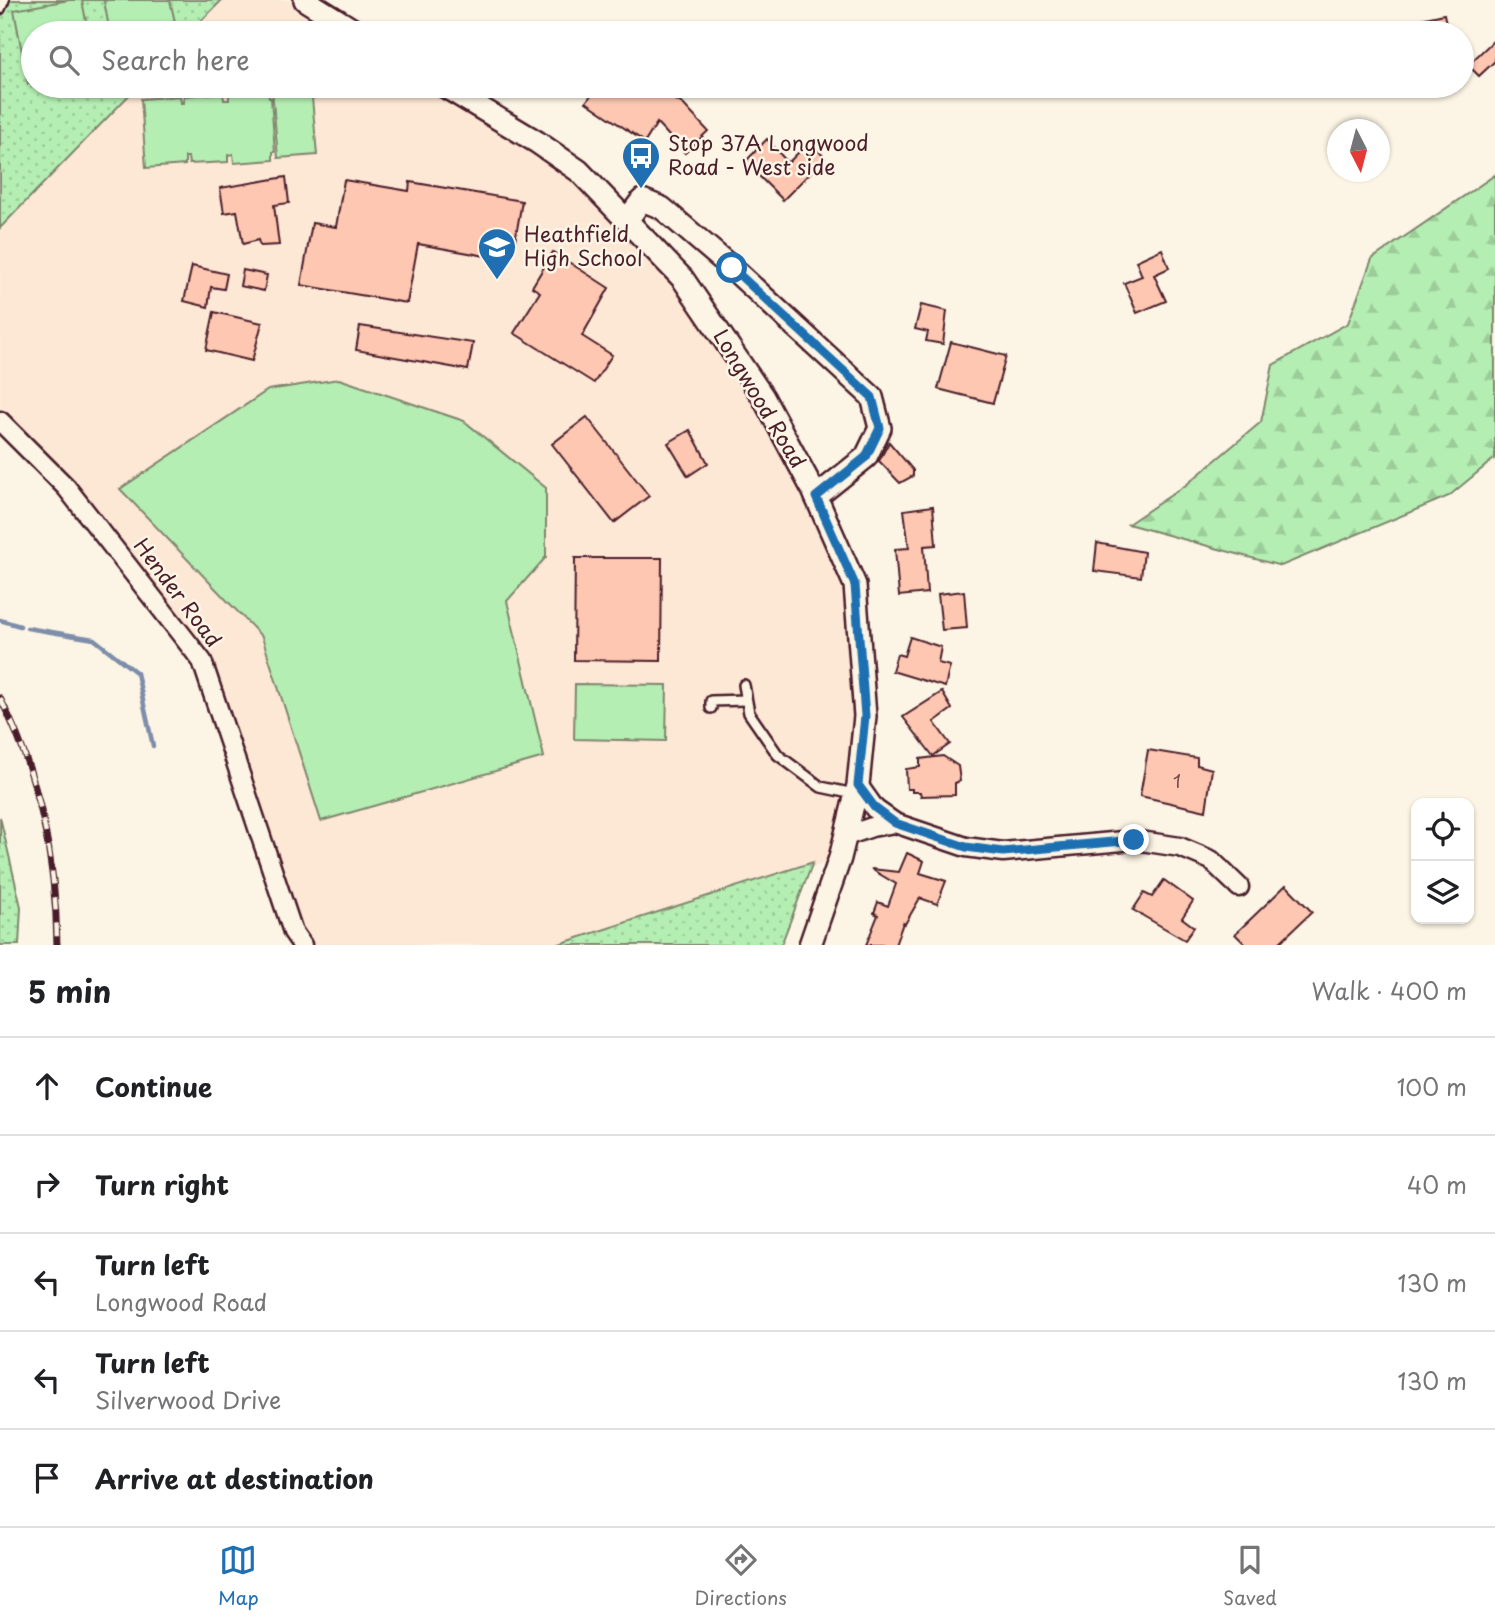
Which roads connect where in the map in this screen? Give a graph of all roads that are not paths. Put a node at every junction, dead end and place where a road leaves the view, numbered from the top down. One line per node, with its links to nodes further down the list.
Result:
1 (4, 0): 3 (lane)
2 (304, 0): 4 (street)
3 (0, 9)
4 (339, 21)
5 (464, 98): 6 (street, Longwood Road)
6 (627, 220): 8 (street, Longwood Road); 8 (street)
7 (0, 421): 16 (street, Hender Road)
8 (816, 497): 12 (street, Longwood Road)
9 (744, 685): 10 (lane)
10 (745, 700): 11 (lane); 12 (lane)
11 (711, 708)
12 (857, 790): 13 (street); 14 (street, Longwood Road)
13 (895, 823): 14 (street); 15 (street)
14 (846, 836): 17 (street, Longwood Road)
15 (1239, 887)
16 (302, 945)
17 (810, 945)

